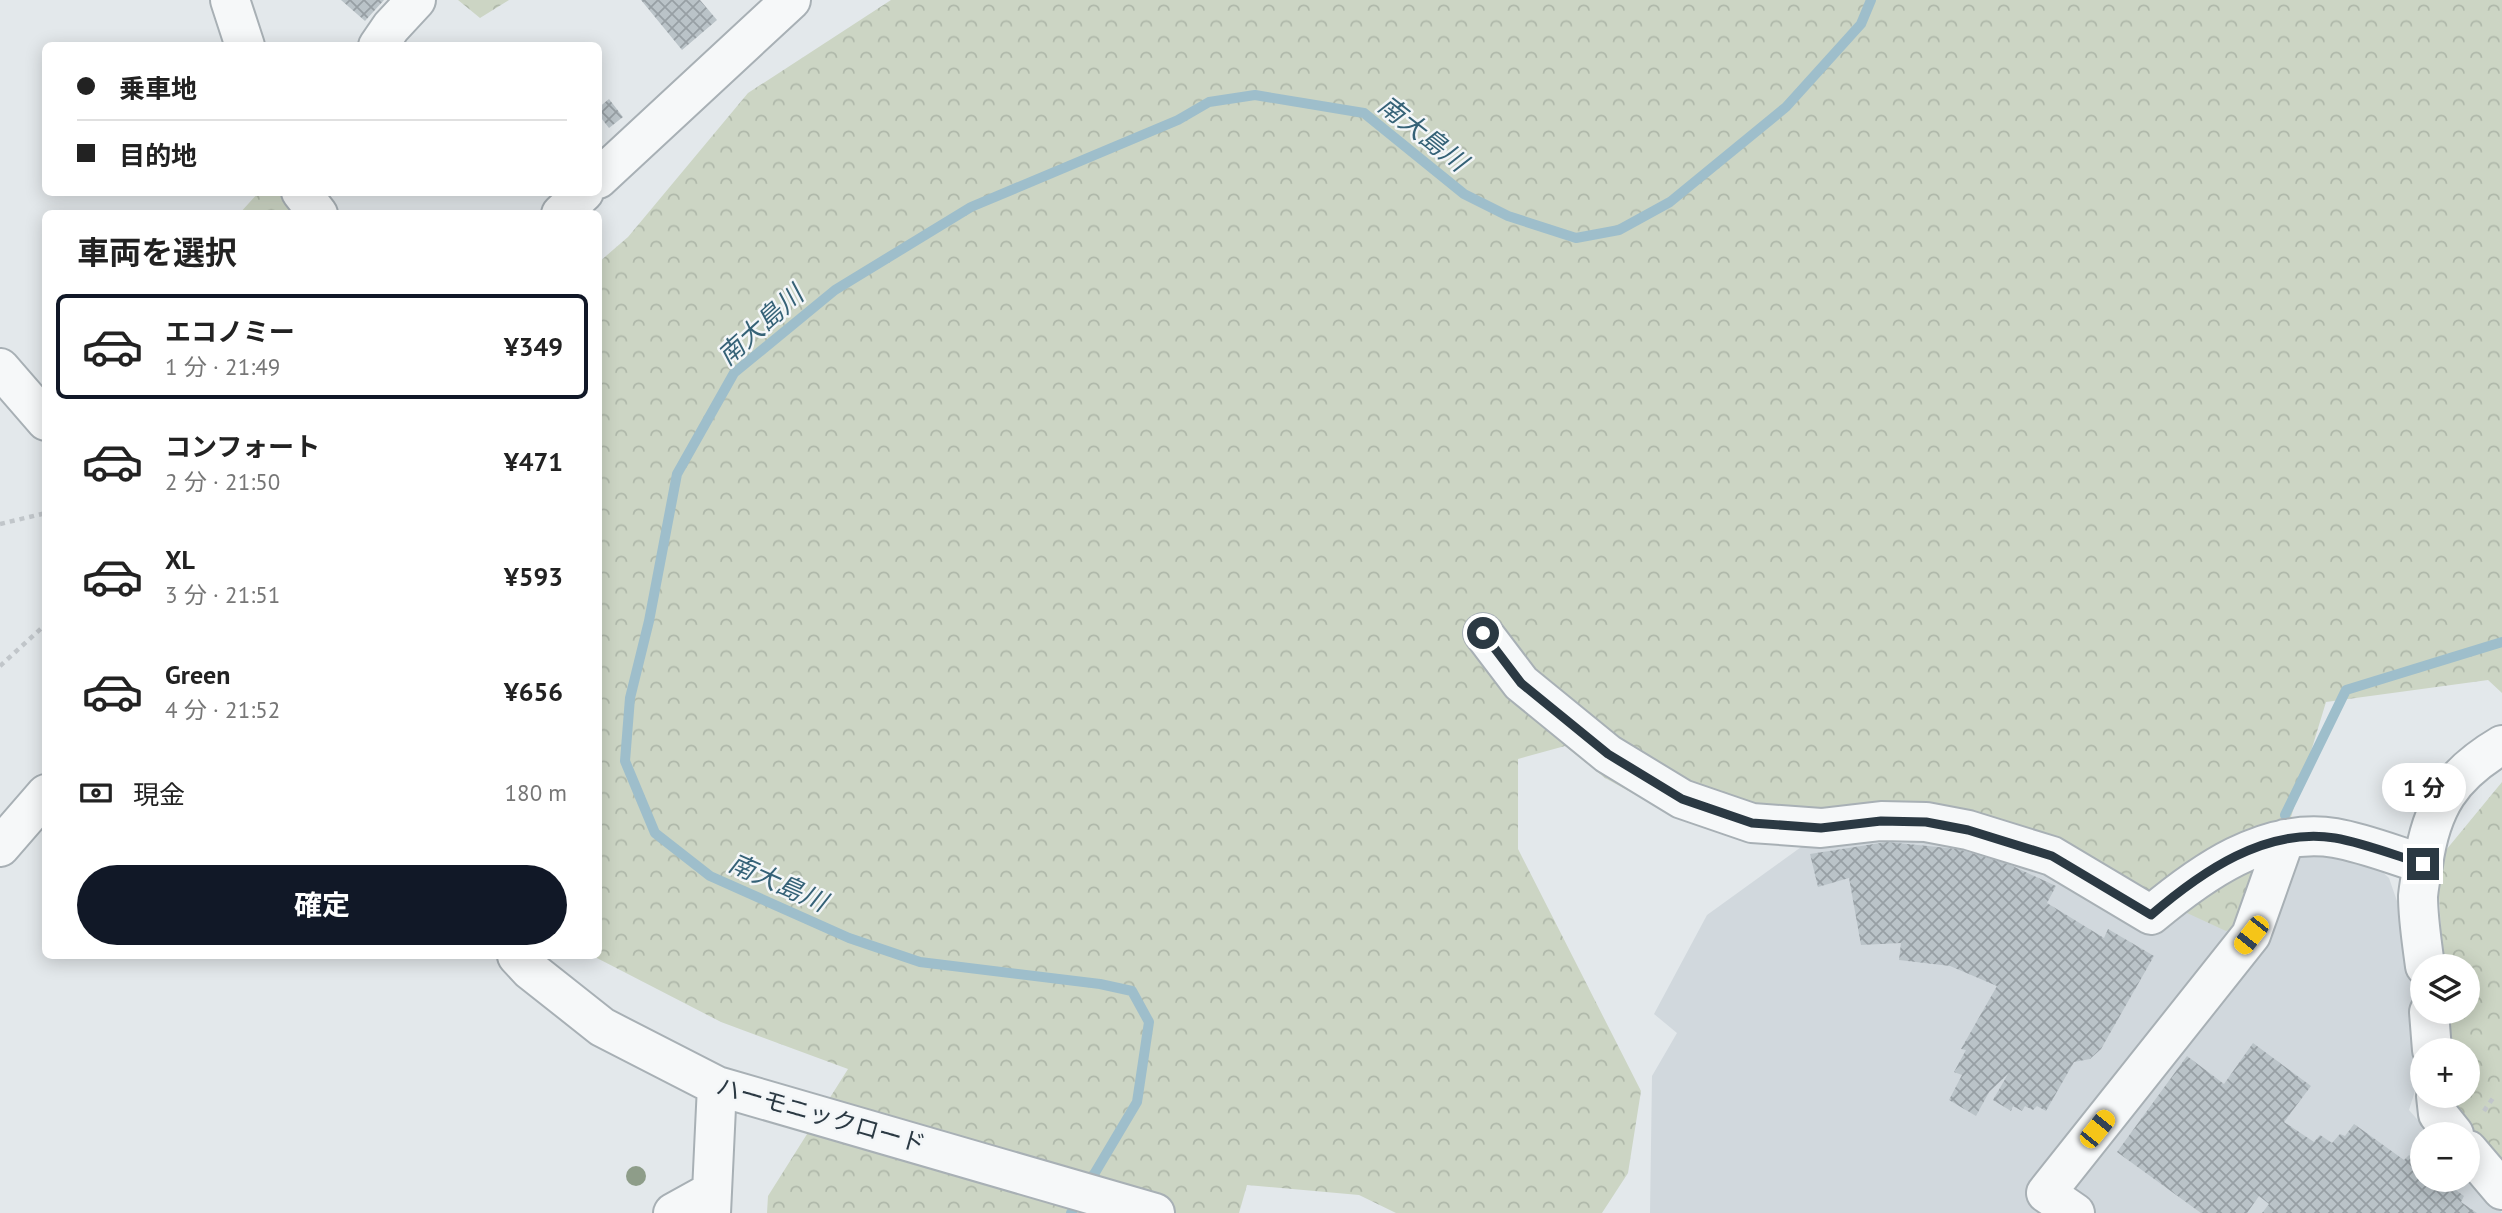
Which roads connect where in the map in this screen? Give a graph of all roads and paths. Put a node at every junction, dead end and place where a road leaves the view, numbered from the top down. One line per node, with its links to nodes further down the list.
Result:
1 (230, 0): 4 (street)
2 (416, 0): 5 (street)
3 (791, 0): 6 (street)
4 (244, 42)
5 (381, 42)
6 (602, 175)
7 (580, 196): 8 (street)
8 (565, 210)
9 (0, 368): 10 (street)
10 (42, 416)
11 (42, 514): 12 (path)
12 (0, 524)
13 (42, 628): 15 (path)
14 (1483, 633): 18 (street)
15 (0, 666)
16 (2502, 745): 20 (street)
17 (42, 799): 19 (street)
18 (2285, 839): 20 (street); 27 (street)
19 (0, 847)
20 (2423, 864): 21 (street)
21 (2423, 954)
22 (520, 959): 23 (street, ハーモニックロード)
23 (717, 1086): 26 (street); 29 (street, ハーモニックロード)
24 (2480, 1164): 25 (street)
25 (2502, 1190)
26 (711, 1202): 28 (street)
27 (2061, 1203)
28 (673, 1213)
29 (1155, 1213)

